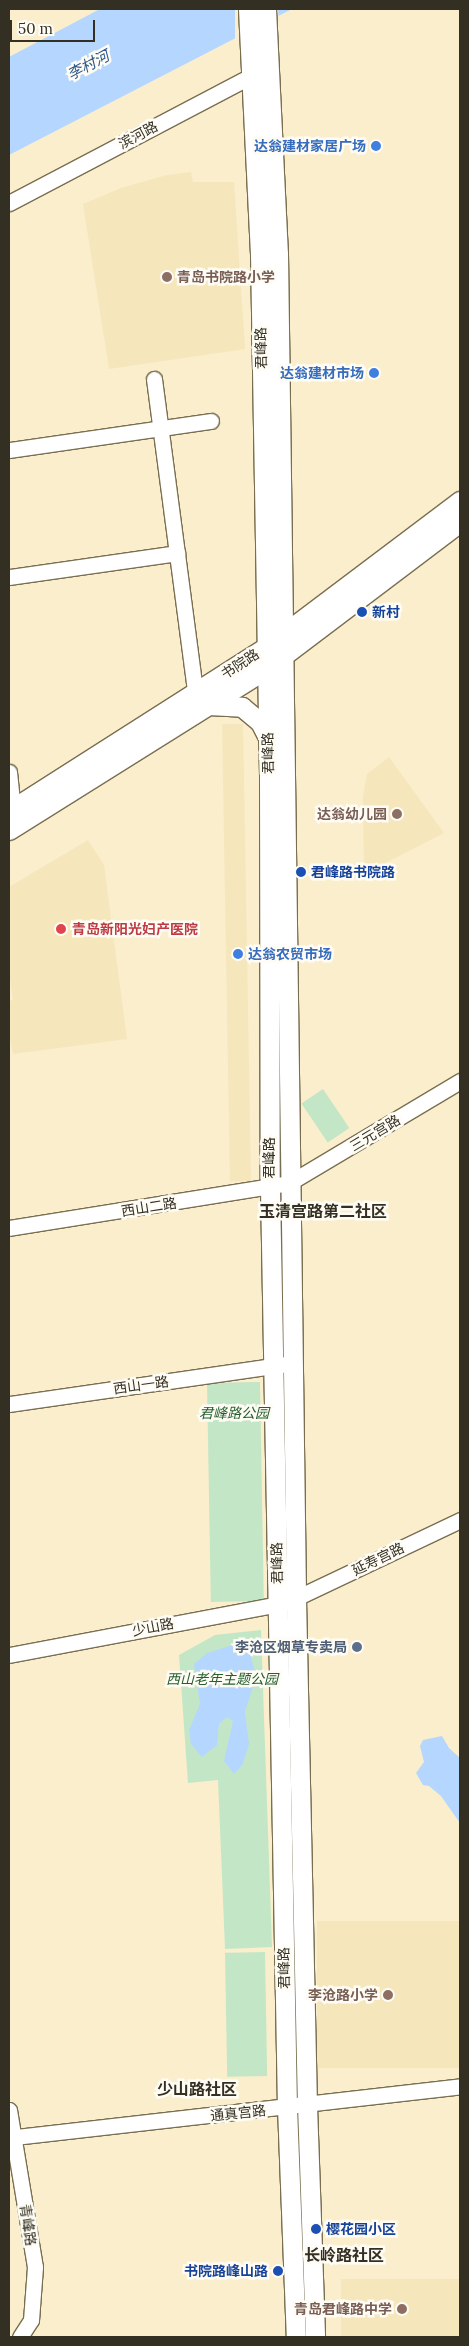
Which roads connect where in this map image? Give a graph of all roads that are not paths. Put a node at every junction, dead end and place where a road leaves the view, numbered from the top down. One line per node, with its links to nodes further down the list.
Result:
1 (257, 13): 2 (main road, 君峰路); 3 (main road, 君峰路)
2 (267, 67): 3 (street, 滨河路); 13 (main road, 君峰路)
3 (249, 77): 4 (street, 滨河路); 14 (main road, 君峰路)
4 (9, 203)
5 (154, 379): 7 (street)
6 (211, 421): 7 (street)
7 (162, 428): 8 (street); 11 (street)
8 (9, 450)
9 (460, 501): 13 (main road, 书院路)
10 (460, 522): 15 (main road, 书院路)
11 (177, 553): 12 (street); 17 (street)
12 (9, 577)
13 (285, 630): 14 (main road, 书院路); 15 (main road, 君峰路)
14 (266, 647): 16 (main road, 君峰路); 17 (main road, 书院路)
15 (285, 654): 16 (main road, 书院路); 23 (main road, 君峰路)
16 (267, 668): 17 (main road, 书院路); 18 (main road, 君峰路)
17 (201, 699): 18 (main road); 20 (main road, 书院路); 21 (main road, 书院路)
18 (268, 738): 24 (main road, 君峰路)
19 (9, 772): 20 (street)
20 (11, 810)
21 (9, 830)
22 (460, 1081): 23 (street, 三元宫路)
23 (289, 1183): 24 (street, 西山二路); 26 (main road, 君峰路)
24 (270, 1189): 25 (street, 西山二路); 27 (main road, 君峰路)
25 (9, 1228)
26 (293, 1363): 27 (street, 西山一路); 30 (main road, 君峰路)
27 (273, 1365): 28 (street, 西山一路); 31 (main road, 君峰路)
28 (9, 1404)
29 (460, 1520): 30 (street, 延寿宫路)
30 (296, 1598): 31 (street, 少山路); 34 (main road, 君峰路)
31 (278, 1604): 32 (street, 少山路); 35 (main road, 君峰路)
32 (9, 1655)
33 (460, 2086): 34 (street, 通真宫路)
34 (307, 2105): 35 (street, 通真宫路); 40 (main road, 君峰路)
35 (287, 2108): 37 (street, 通真宫路); 39 (main road, 君峰路)
36 (9, 2110): 37 (street, 青峰路)
37 (15, 2137): 38 (street, 青峰路)
38 (20, 2337)
39 (296, 2337)
40 (315, 2337)

